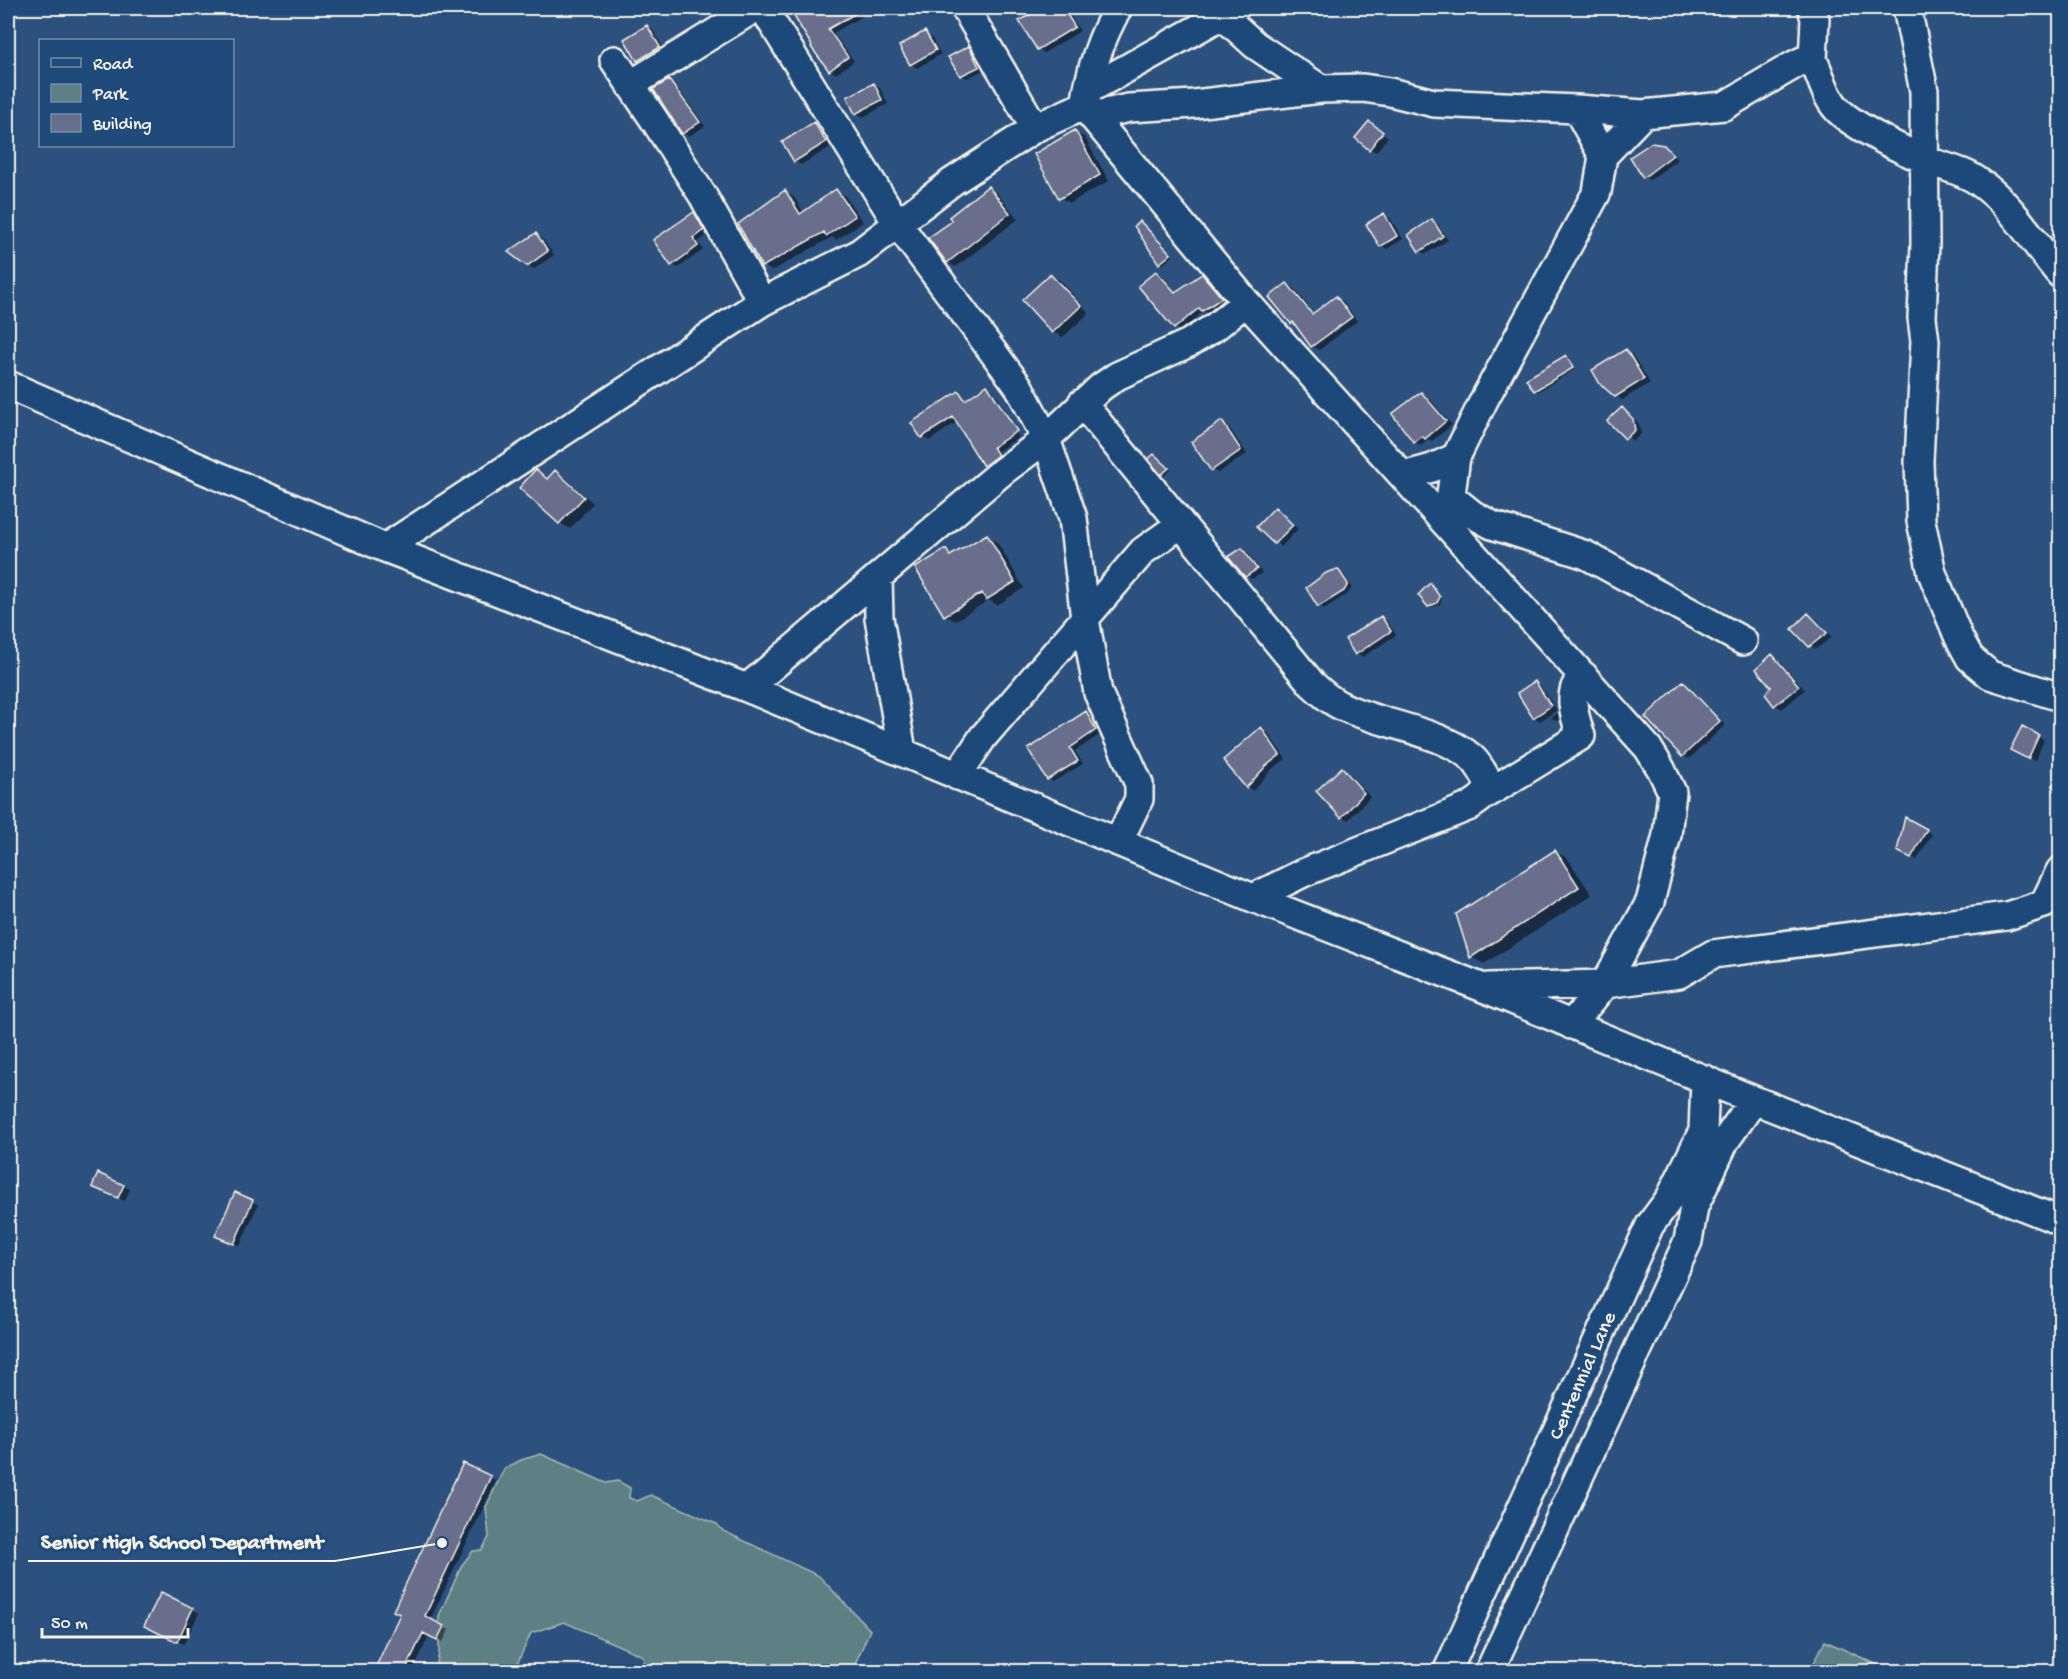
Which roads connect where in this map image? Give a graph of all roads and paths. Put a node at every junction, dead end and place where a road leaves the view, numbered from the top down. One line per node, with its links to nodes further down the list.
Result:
1 (755, 8): 10 (street)
2 (764, 8): 18 (street)
3 (965, 8): 15 (street)
4 (1118, 8): 12 (street)
5 (1812, 8): 9 (street)
6 (1907, 8): 17 (street)
7 (1228, 11): 11 (street); 12 (street)
8 (614, 60): 10 (street)
9 (1813, 60): 14 (street); 17 (street)
10 (630, 85): 20 (street)
11 (1321, 89): 12 (street); 13 (street)
12 (1088, 104): 15 (street); 21 (street)
13 (1577, 109): 14 (street); 16 (street)
14 (1642, 114): 16 (street)
15 (1035, 128): 18 (street)
16 (1603, 156): 25 (street)
17 (1924, 159): 19 (street); 36 (street)
18 (897, 223): 20 (street); 24 (street)
19 (2061, 274)
20 (762, 302): 30 (street)
21 (1246, 302): 23 (street); 26 (street)
22 (8, 385): 30 (street)
23 (1082, 403): 24 (street); 28 (street)
24 (1046, 439): 31 (street); 32 (street)
25 (1456, 457): 26 (street); 27 (street)
26 (1403, 476): 29 (street)
27 (1450, 497): 29 (street); 33 (street)
28 (1181, 524): 32 (street); 39 (street)
29 (1447, 524): 34 (street)
30 (385, 548): 35 (street)
31 (878, 577): 35 (street); 37 (street)
32 (1085, 619): 38 (street); 40 (street)
33 (1743, 640)
34 (1584, 676): 39 (street); 44 (street)
35 (747, 688): 37 (street)
36 (2061, 697)
37 (902, 751): 38 (street)
38 (957, 776): 40 (street)
39 (1485, 795): 42 (street)
40 (1118, 842): 42 (street)
41 (2061, 871): 43 (street)
42 (1253, 898): 45 (street)
43 (2052, 902): 44 (street)
44 (1605, 984): 45 (street); 46 (street)
45 (1481, 987): 46 (street)
46 (1571, 1025): 47 (street)
47 (1705, 1079): 48 (street); 49 (street, Centennial Lane)
48 (1754, 1100): 49 (street, Centennial Lane); 51 (street)
49 (1714, 1136): 50 (street, Centennial Lane)
50 (1696, 1174): 52 (street, Centennial Lane); 53 (street, Centennial Lane)
51 (2061, 1221)
52 (1650, 1225): 53 (street); 54 (street, Centennial Lane)
53 (1688, 1241): 55 (street, Centennial Lane)
54 (1599, 1335): 55 (street); 56 (street, Centennial Lane)
55 (1637, 1351): 57 (street, Centennial Lane)
56 (1528, 1493): 57 (street); 58 (street, Centennial Lane)
57 (1563, 1511): 59 (street, Centennial Lane)
58 (1462, 1639): 59 (street); 60 (street, Centennial Lane)
59 (1493, 1663)
60 (1447, 1671)

